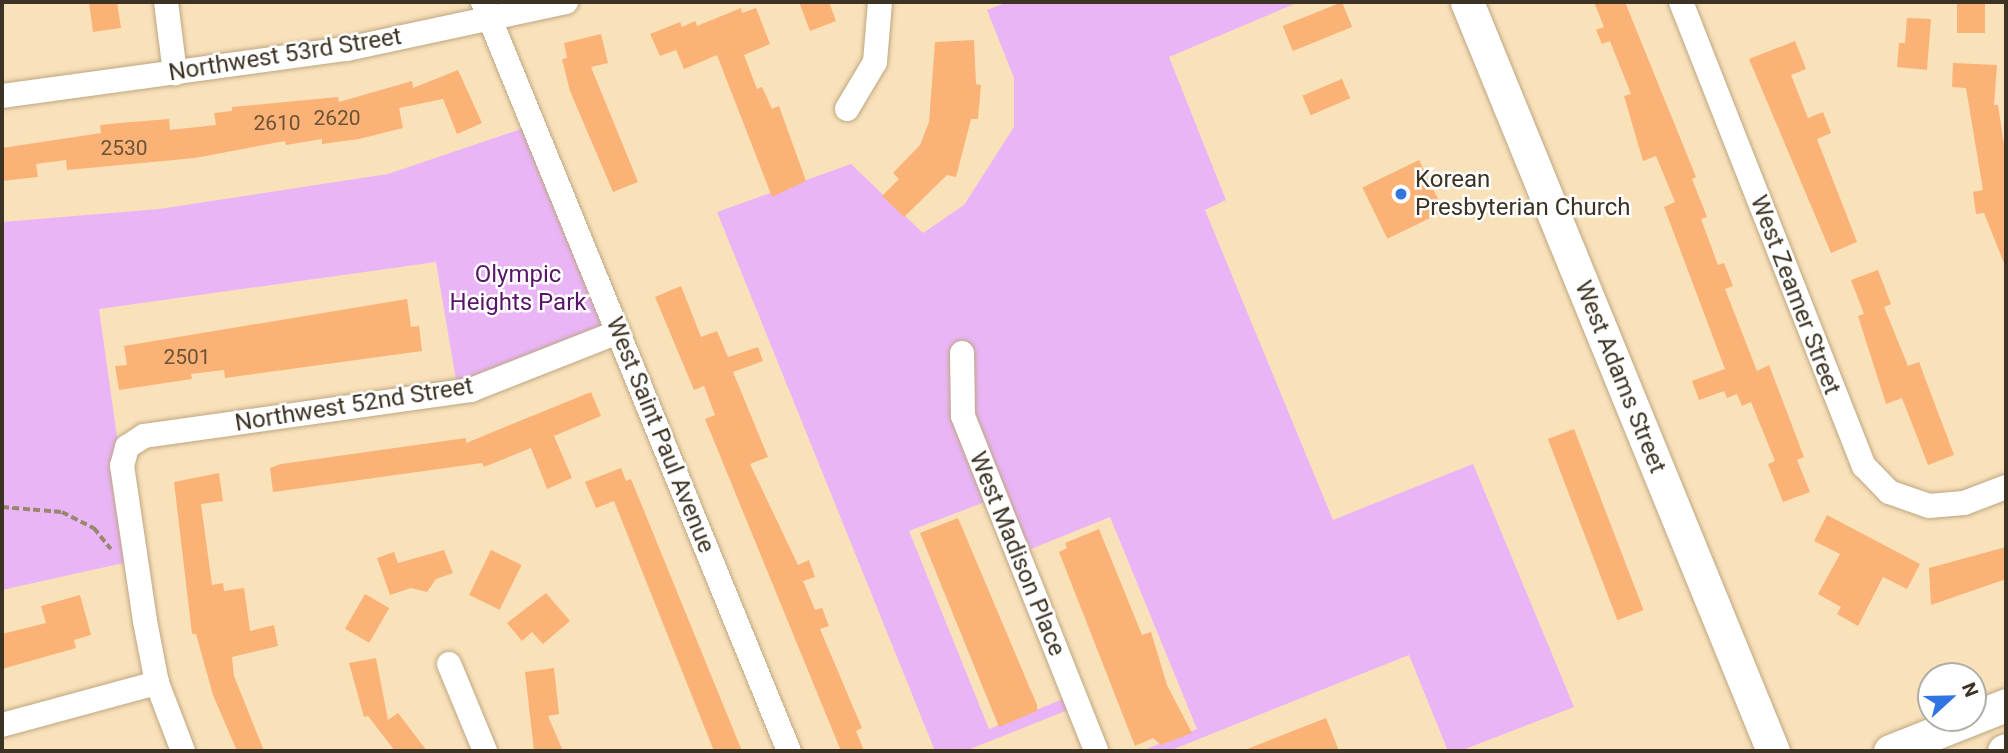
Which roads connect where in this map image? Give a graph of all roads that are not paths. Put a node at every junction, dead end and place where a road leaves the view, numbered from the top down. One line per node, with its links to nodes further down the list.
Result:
1 (166, 2): 7 (street)
2 (566, 2): 6 (street, Northwest 53rd Street)
3 (880, 2): 9 (street)
4 (1467, 2): 21 (main road, West Adams Street)
5 (1681, 2): 12 (street, West Zeamer Street)
6 (486, 10): 7 (street, Northwest 53rd Street); 10 (street, West Saint Paul Avenue)
7 (175, 73): 8 (street, Northwest 53rd Street)
8 (2, 96)
9 (847, 109)
10 (618, 332): 14 (street, Northwest 52nd Street); 19 (street, West Saint Paul Avenue)
11 (962, 352): 20 (street, West Madison Place)
12 (2006, 487)
13 (449, 664): 18 (street)
14 (157, 683): 16 (street); 17 (street)
15 (2006, 705): 22 (main road)
16 (2, 725)
17 (183, 751)
18 (485, 751)
19 (789, 751)
20 (1096, 751)
21 (1773, 751)
22 (1890, 751)

